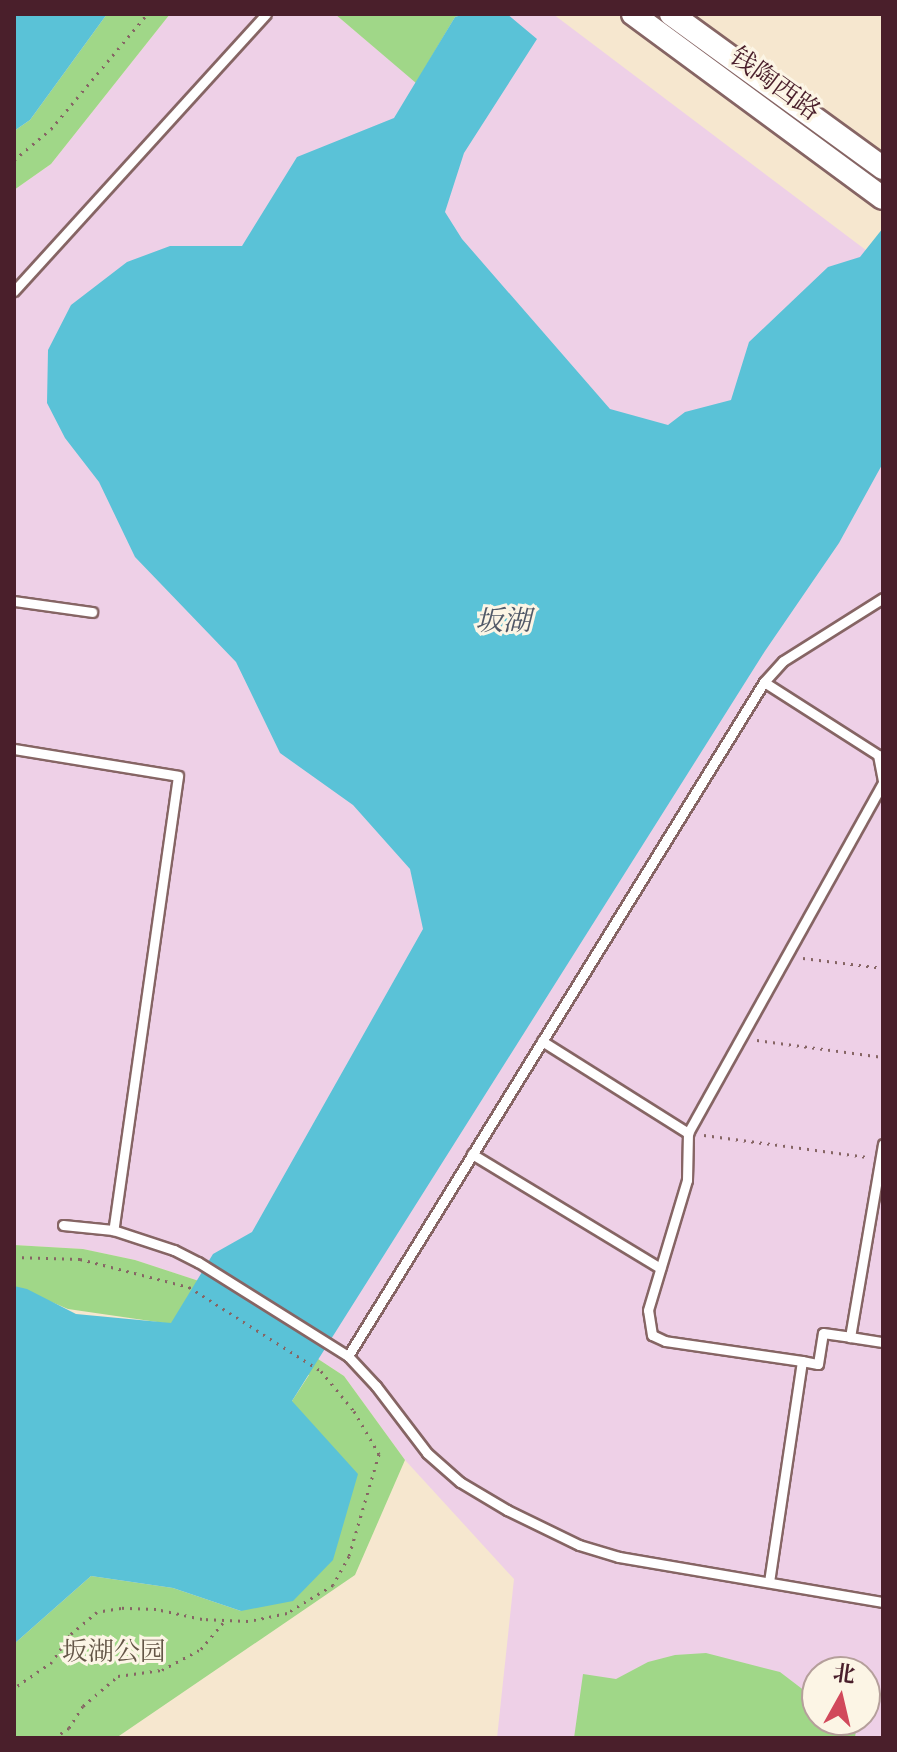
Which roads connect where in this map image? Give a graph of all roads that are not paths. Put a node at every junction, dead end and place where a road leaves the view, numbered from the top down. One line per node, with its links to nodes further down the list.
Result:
1 (266, 14): 6 (lane)
2 (633, 14): 5 (street, 钱陶西路)
3 (671, 14): 4 (street, 钱陶西路)
4 (883, 168)
5 (883, 198)
6 (14, 291)
7 (883, 598): 10 (lane)
8 (14, 601): 9 (lane)
9 (92, 612)
10 (764, 682): 12 (lane); 13 (lane)
11 (14, 749): 18 (lane)
12 (883, 782): 14 (lane)
13 (542, 1041): 14 (lane); 16 (lane)
14 (688, 1133): 19 (lane)
15 (883, 1144): 20 (lane)
16 (472, 1154): 19 (lane); 22 (lane)
17 (63, 1225): 18 (lane)
18 (113, 1230): 22 (lane)
19 (660, 1268): 23 (lane)
20 (850, 1337): 21 (lane); 23 (lane)
21 (883, 1342)
22 (348, 1356): 24 (lane)
23 (802, 1361): 24 (lane)
24 (769, 1582): 25 (lane)
25 (883, 1602)

